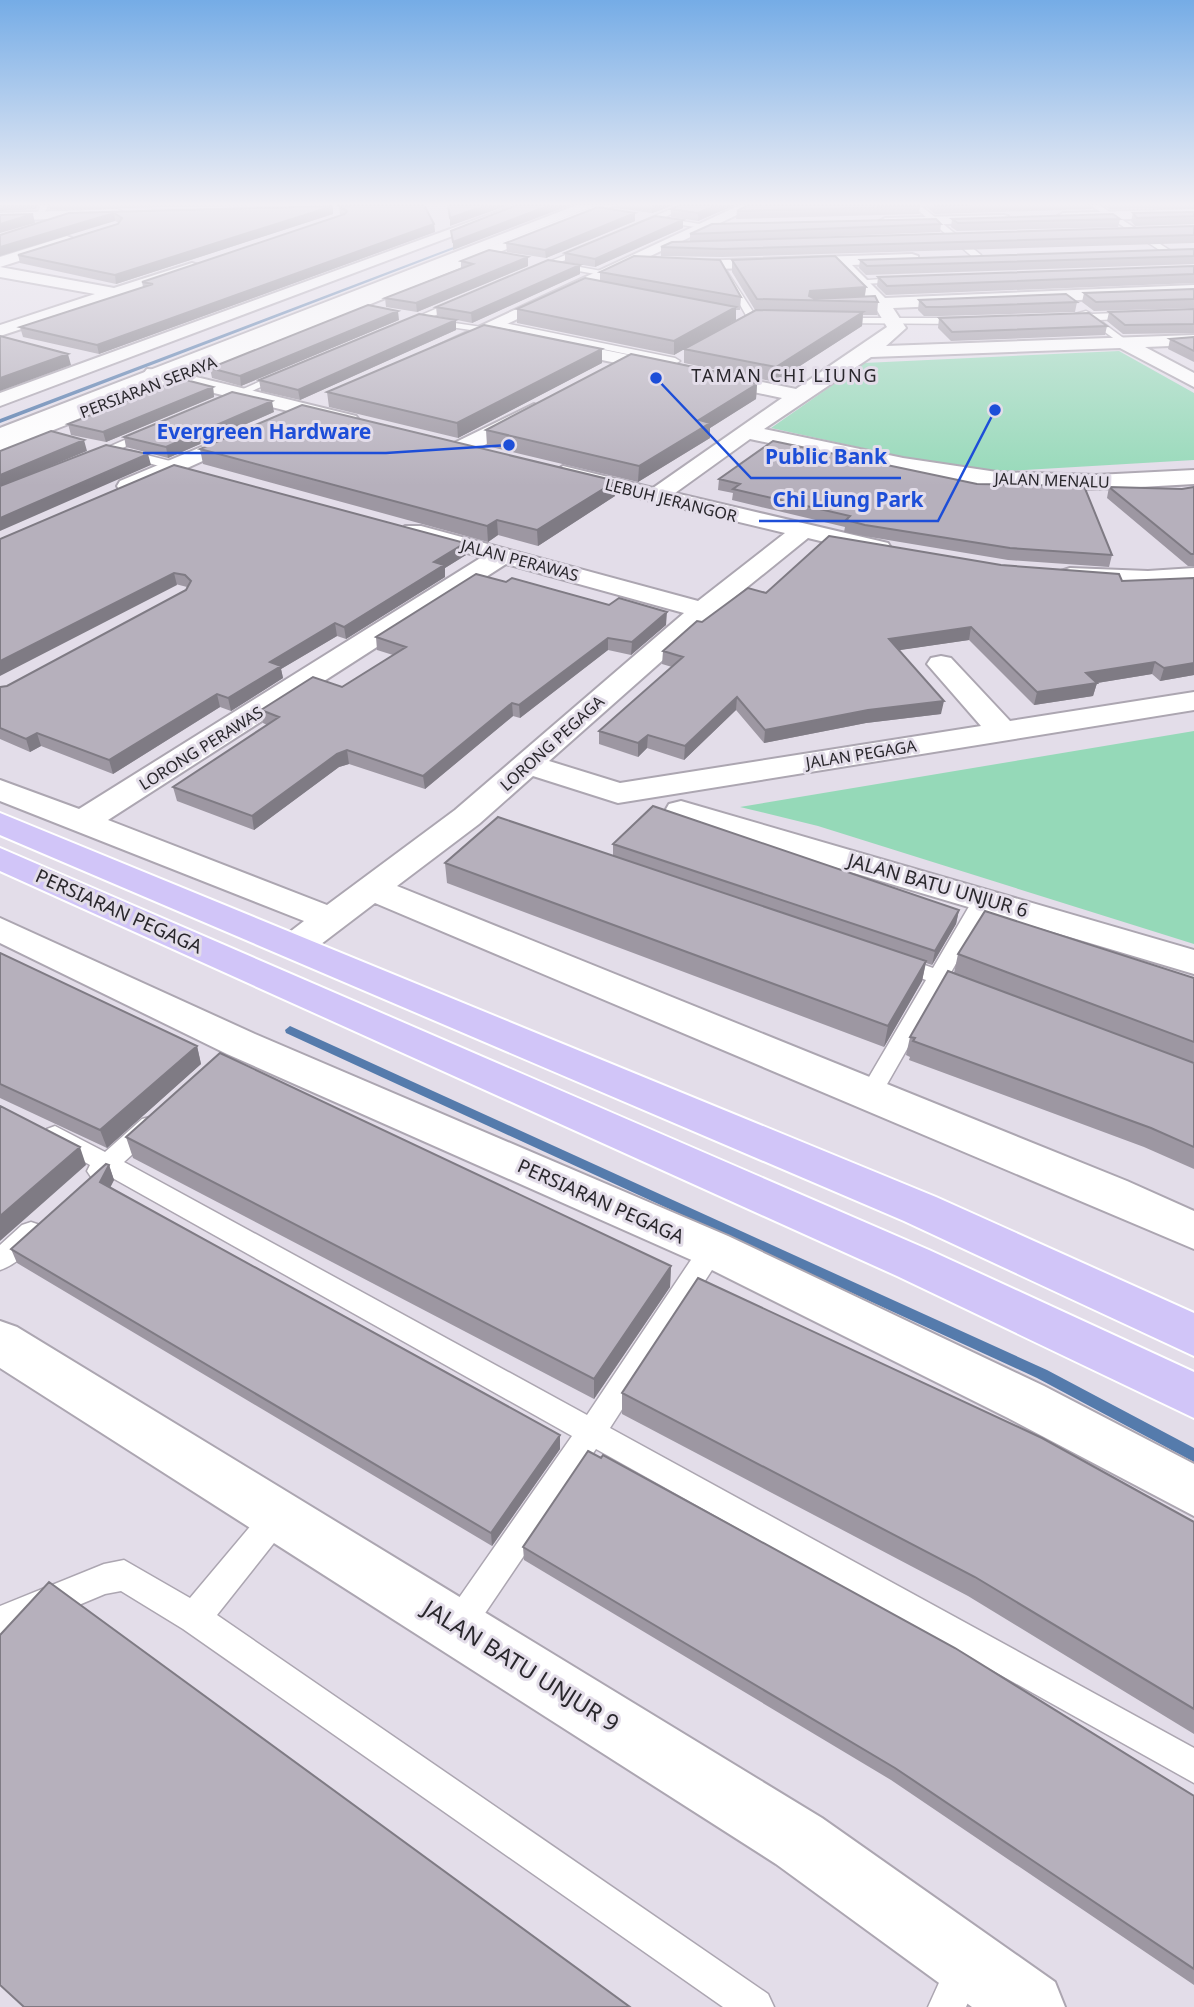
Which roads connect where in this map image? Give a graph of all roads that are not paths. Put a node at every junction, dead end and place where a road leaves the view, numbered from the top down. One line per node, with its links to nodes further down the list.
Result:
1 (98, 299): 30 (street)
2 (276, 299): 15 (street)
3 (297, 299): 54 (street, PERSIARAN SERAYA)
4 (366, 299): 45 (street, PERSIARAN SERAYA)
5 (373, 299): 14 (street, PERSIARAN SERAYA)
6 (467, 299): 24 (lane)
7 (554, 299): 28 (street)
8 (741, 299): 19 (lane)
9 (873, 299): 12 (street)
10 (987, 299): 12 (street)
11 (1067, 299): 22 (lane)
12 (877, 304): 27 (street)
13 (216, 305): 15 (street)
14 (355, 306): 16 (lane); 45 (street, PERSIARAN SERAYA)
15 (243, 311): 41 (street)
16 (380, 311)
17 (393, 313): 24 (lane)
18 (1194, 313): 22 (lane)
19 (750, 314): 20 (lane); 21 (lane); 31 (lane)
20 (763, 314)
21 (738, 316)
22 (1090, 317): 23 (lane); 34 (lane)
23 (1050, 318)
24 (418, 319): 28 (lane); 29 (lane)
25 (817, 320): 27 (lane)
26 (982, 321): 27 (lane)
27 (896, 323): 36 (street)
28 (488, 327): 39 (street); 40 (street); 42 (lane)
29 (392, 329)
30 (0, 331)
31 (719, 337)
32 (0, 340): 35 (street)
33 (1194, 340): 34 (street)
34 (1122, 342): 36 (street); 46 (street)
35 (25, 346)
36 (867, 352): 48 (street)
37 (63, 354): 41 (street)
38 (686, 355): 42 (lane)
39 (421, 357)
40 (628, 360): 42 (street); 44 (street)
41 (101, 363): 51 (street)
42 (669, 365): 48 (street)
43 (290, 372): 47 (lane)
44 (605, 372)
45 (163, 376): 47 (street); 57 (street, PERSIARAN SERAYA); 59 (street, PERSIARAN SERAYA)
46 (1194, 381)
47 (239, 393): 52 (lane); 53 (street)
48 (799, 396): 58 (street)
49 (327, 398): 53 (street)
50 (557, 398): 64 (street)
51 (0, 400)
52 (215, 404)
53 (303, 408): 55 (street); 68 (street)
54 (0, 409)
55 (376, 426)
56 (156, 429): 65 (lane)
57 (36, 431): 60 (lane); 63 (street, PERSIARAN SERAYA)
58 (746, 432): 71 (street, JALAN MENALU); 73 (street)
59 (0, 435)
60 (60, 438)
61 (437, 442): 64 (street)
62 (85, 444): 65 (lane)
63 (0, 445)
64 (462, 448): 66 (street)
65 (109, 450): 67 (lane); 68 (lane)
66 (488, 455)
67 (73, 464)
68 (174, 466): 70 (street); 72 (street)
69 (540, 468): 73 (street, LEBUH JERANGOR)
70 (214, 477)
71 (1194, 477)
72 (112, 494)
73 (656, 496): 75 (street, LEBUH JERANGOR)
74 (384, 523): 77 (street, JALAN PERAWAS)
75 (801, 532): 76 (street, LEBUH JERANGOR); 80 (street, LORONG PEGAGA)
76 (900, 553)
77 (503, 555): 80 (street, JALAN PERAWAS); 87 (street, LORONG PERAWAS)
78 (1054, 575): 79 (street)
79 (1194, 576)
80 (703, 610): 84 (street, LORONG PEGAGA)
81 (940, 664): 83 (street)
82 (1194, 701): 83 (street, JALAN PEGAGA)
83 (1002, 731): 84 (street, JALAN PEGAGA)
84 (530, 765): 90 (street, LORONG PEGAGA)
85 (0, 790): 87 (street)
86 (681, 811): 91 (street, JALAN BATU UNJUR 6)
87 (82, 822): 92 (street)
88 (0, 823): 94 (main road, PERSIARAN PEGAGA)
89 (0, 859): 97 (main road, PERSIARAN PEGAGA)
90 (372, 889): 92 (street, LORONG PEGAGA); 100 (street)
91 (984, 898): 96 (street, JALAN BATU UNJUR 6); 98 (lane)
92 (331, 919): 94 (street, LORONG PEGAGA)
93 (0, 929): 109 (street, PERSIARAN PEGAGA)
94 (295, 946): 97 (main road); 103 (main road, PERSIARAN PEGAGA)
95 (875, 954): 98 (lane)
96 (1194, 962)
97 (260, 973): 106 (main road, PERSIARAN PEGAGA)
98 (938, 977): 99 (lane); 100 (lane)
99 (989, 996)
100 (870, 1094): 108 (street)
101 (169, 1108): 104 (lane)
102 (36, 1126): 104 (lane)
103 (807, 1162): 106 (main road); 111 (main road, PERSIARAN PEGAGA)
104 (108, 1163): 105 (lane); 114 (lane)
105 (79, 1189)
106 (774, 1202): 113 (main road, PERSIARAN PEGAGA)
107 (49, 1216): 110 (lane)
108 (1194, 1231)
109 (712, 1249): 114 (lane); 115 (street, PERSIARAN PEGAGA)
110 (0, 1260)
111 (1194, 1335)
112 (0, 1342): 116 (street, JALAN BATU UNJUR 9)
113 (1194, 1396)
114 (590, 1434): 119 (lane); 120 (lane)
115 (1194, 1492)
116 (279, 1514): 117 (lane); 119 (street, JALAN BATU UNJUR 9)
117 (194, 1618): 118 (lane); 122 (lane)
118 (0, 1622)
119 (458, 1626): 121 (street, JALAN BATU UNJUR 9)
120 (1194, 1766)
121 (957, 1985): 123 (street, JALAN BATU UNJUR 9)
122 (754, 2007)
123 (1030, 2007)

